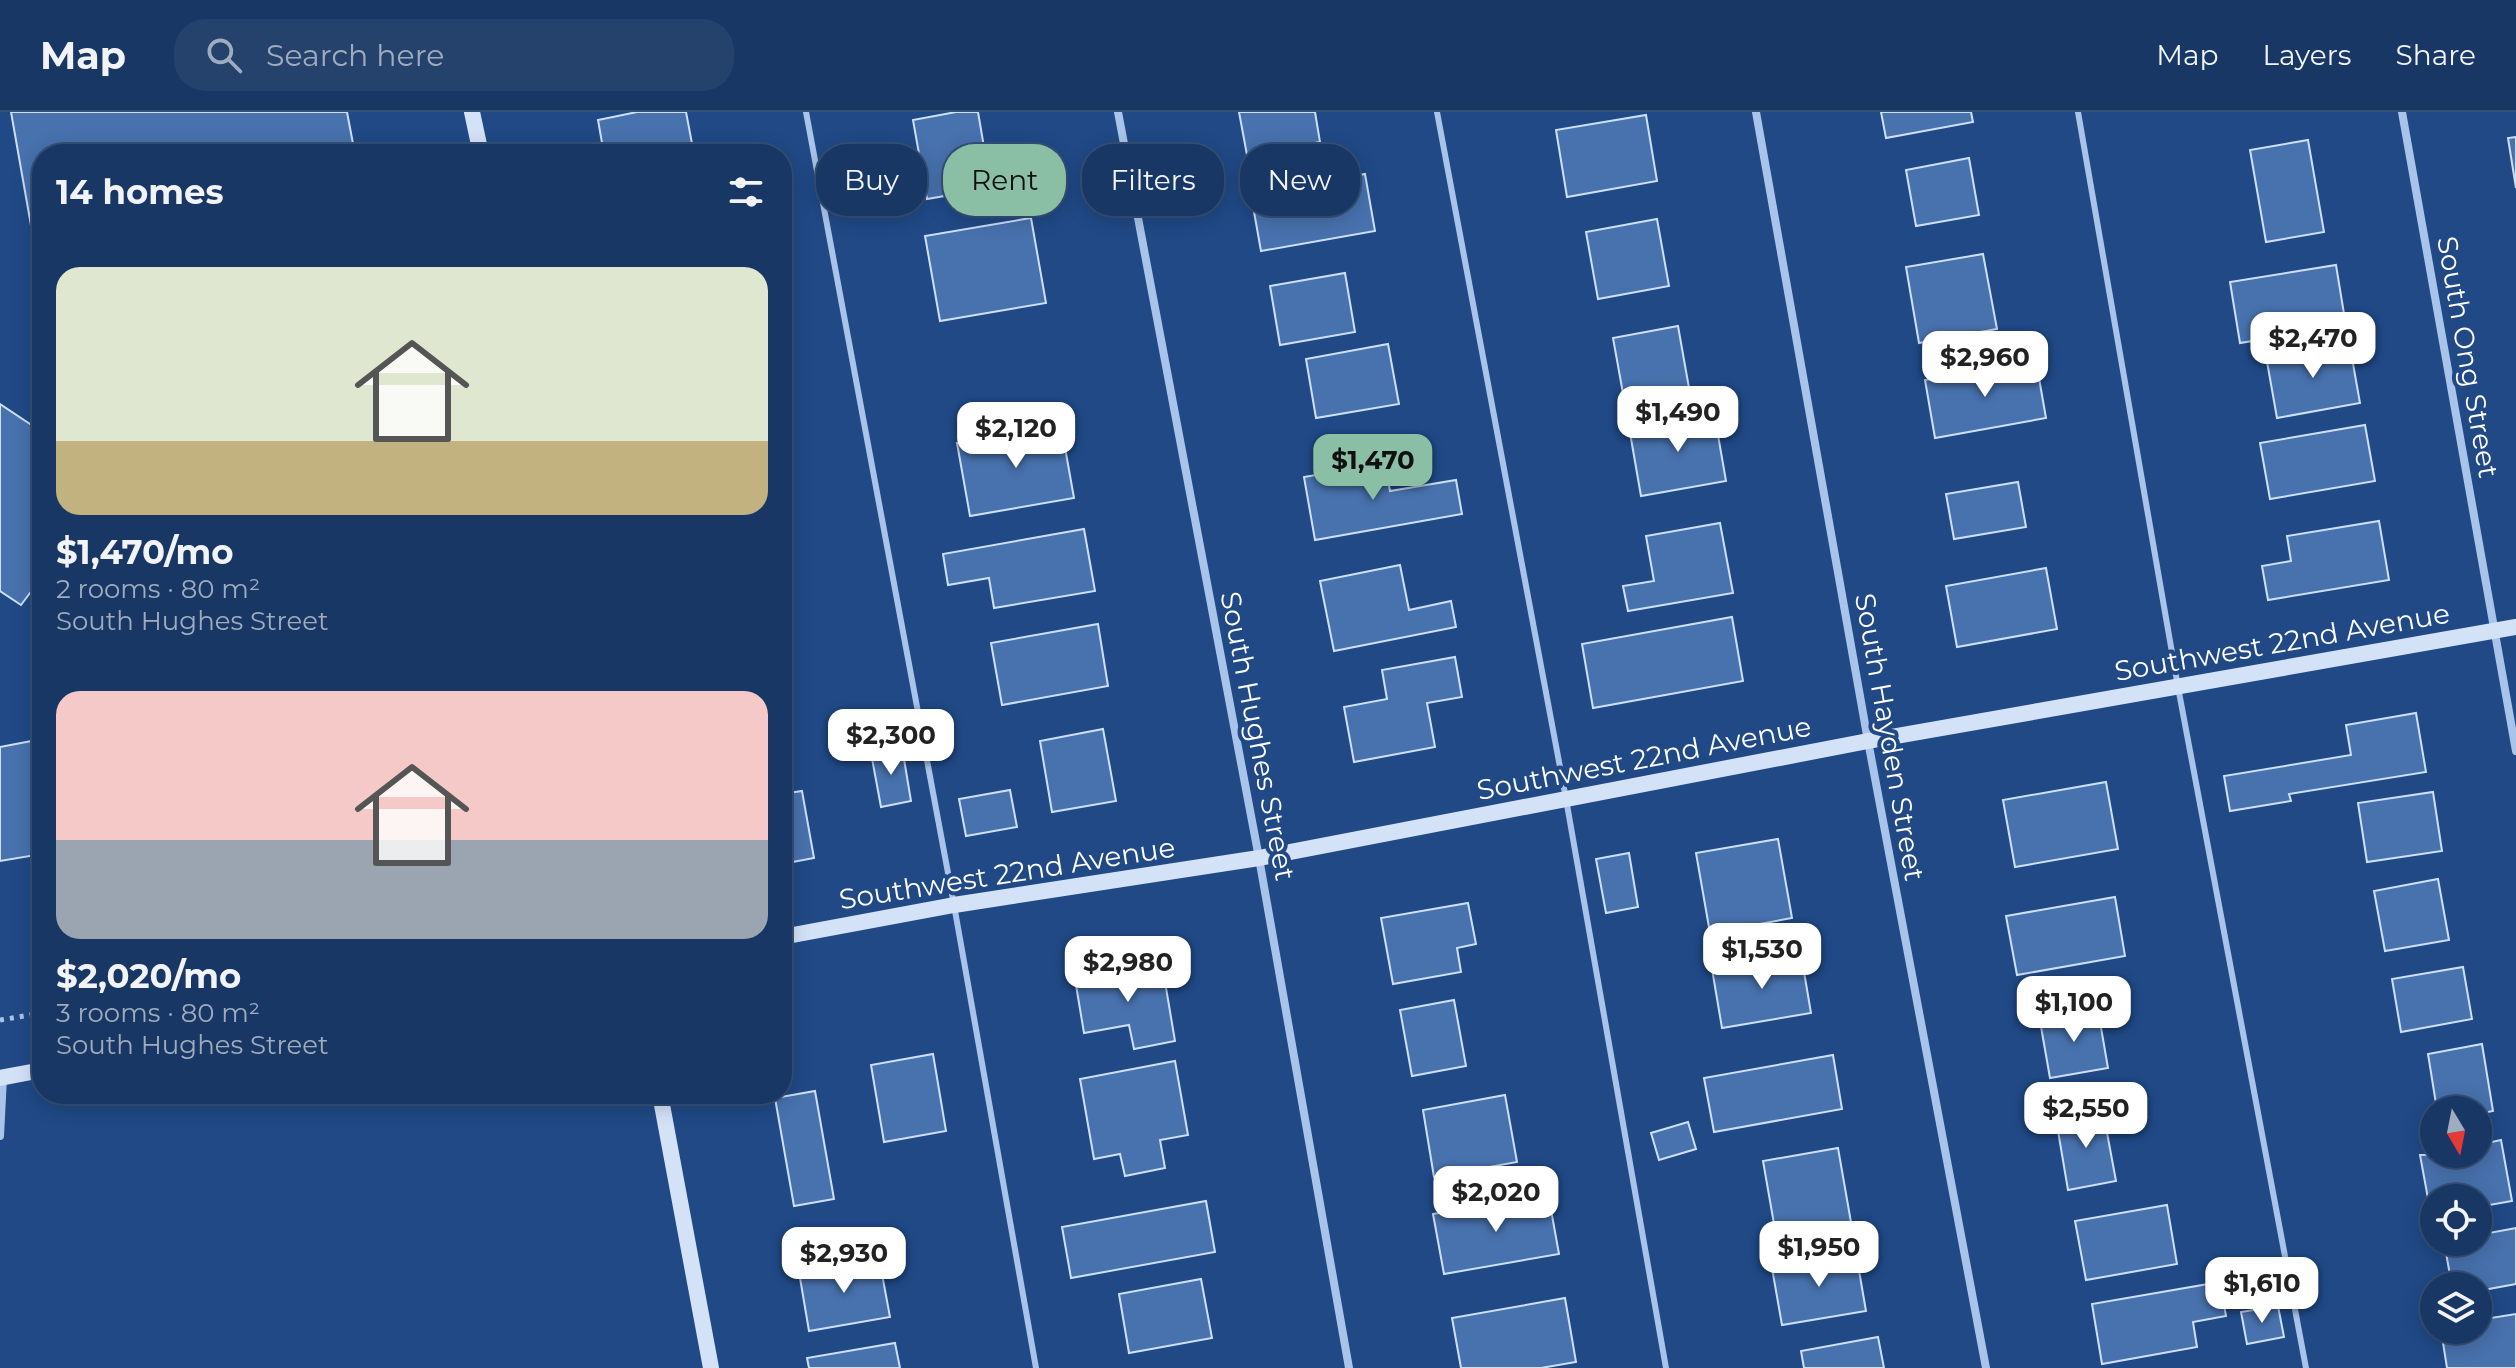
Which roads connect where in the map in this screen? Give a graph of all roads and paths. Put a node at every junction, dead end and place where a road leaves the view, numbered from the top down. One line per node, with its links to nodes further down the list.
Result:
1 (472, 112): 8 (street)
2 (806, 112): 16 (lane)
3 (1118, 112): 15 (street, South Hughes Street)
4 (1437, 112): 14 (lane)
5 (1756, 112): 12 (street, South Hayden Street)
6 (2078, 112): 11 (lane)
7 (2402, 112): 10 (street, South Ong Street)
8 (479, 144)
9 (2516, 627): 10 (street, Southwest 22nd Avenue)
10 (2495, 631): 11 (street, Southwest 22nd Avenue); 13 (street, South Ong Street)
11 (2178, 687): 12 (street, Southwest 22nd Avenue); 29 (lane)
12 (1868, 741): 14 (street, Southwest 22nd Avenue); 28 (street, South Hayden Street)
13 (2516, 751)
14 (1566, 799): 15 (street, Southwest 22nd Avenue); 27 (lane)
15 (1259, 858): 16 (street, Southwest 22nd Avenue); 26 (street, South Hughes Street)
16 (954, 905): 17 (street, Southwest 22nd Avenue); 25 (lane)
17 (792, 935)
18 (32, 1015): 19 (path)
19 (0, 1020)
20 (32, 1072): 21 (street)
21 (1, 1078): 23 (street)
22 (662, 1104): 24 (street)
23 (0, 1136)
24 (711, 1368)
25 (1036, 1368)
26 (1349, 1368)
27 (1666, 1368)
28 (1986, 1368)
29 (2306, 1368)

